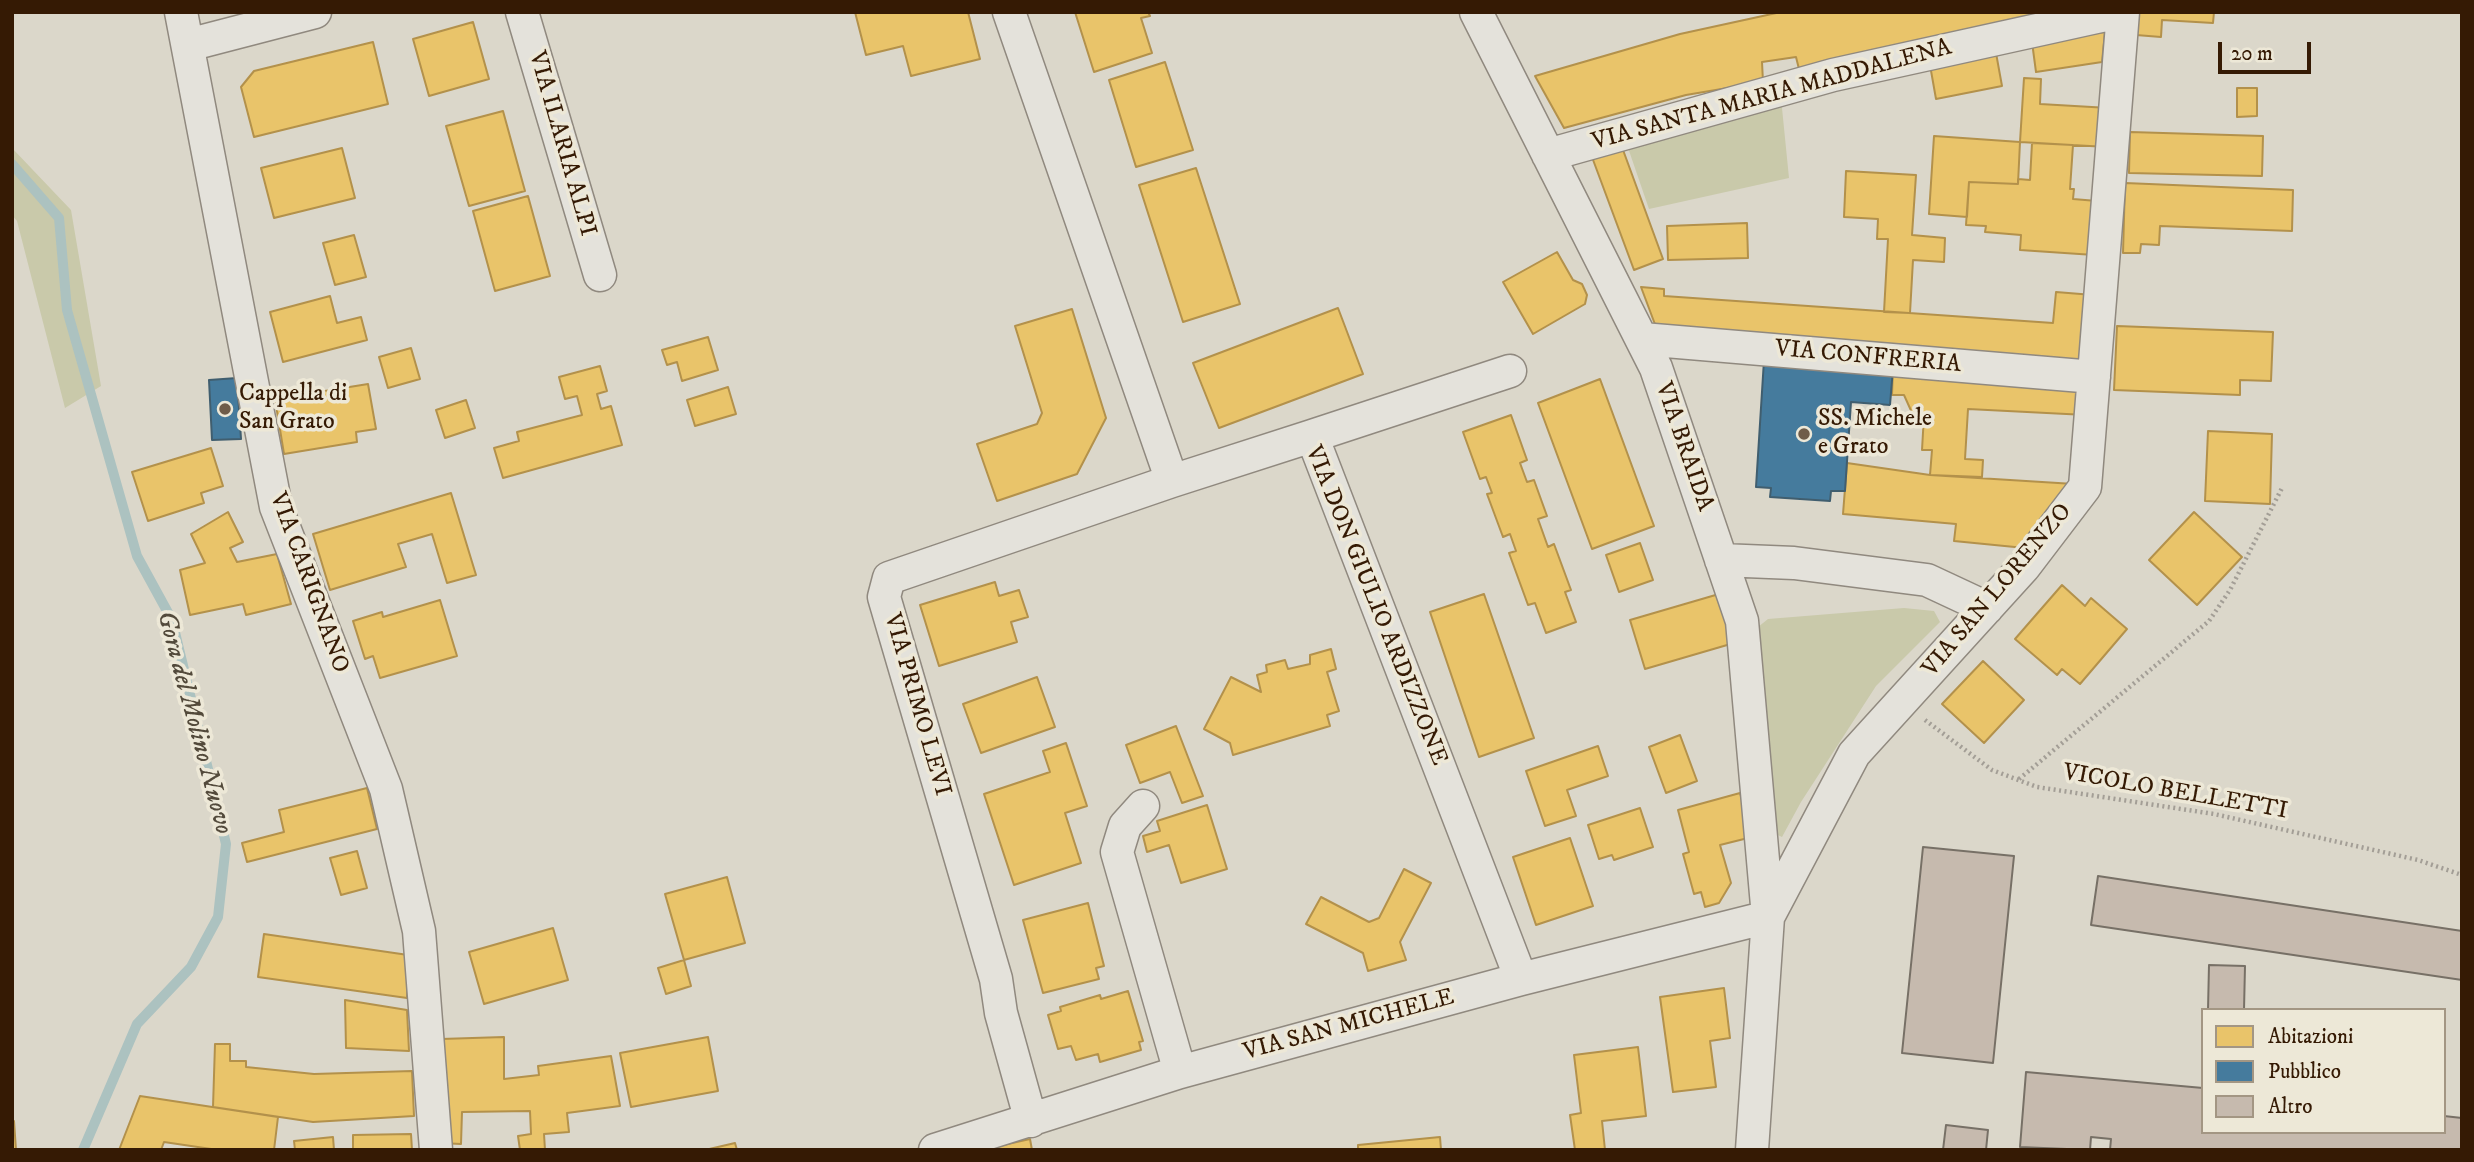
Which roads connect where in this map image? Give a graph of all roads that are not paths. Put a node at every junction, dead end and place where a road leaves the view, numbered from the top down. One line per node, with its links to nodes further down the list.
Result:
1 (181, 12): 7 (street, VIA CARIGNANO)
2 (315, 12): 7 (street)
3 (522, 12): 9 (street, VIA ILARIA ALPI)
4 (1009, 12): 14 (street)
5 (1476, 12): 8 (street, VIA BRAIDA)
6 (2121, 12): 8 (street, VIA SANTA MARIA MADDALENA); 12 (street, VIA SAN LORENZO)
7 (188, 45): 22 (street, VIA CARIGNANO)
8 (1548, 155): 10 (street, VIA BRAIDA)
9 (600, 275)
10 (1642, 339): 12 (street, VIA CONFRERIA); 15 (street, VIA BRAIDA)
11 (1510, 371): 13 (street)
12 (2094, 377): 16 (street, VIA SAN LORENZO)
13 (1312, 436): 14 (street, VIA DON GIULIO ARDIZZONE); 19 (street, VIA DON GIULIO ARDIZZONE)
14 (1172, 481): 21 (street, VIA PRIMO LEVI)
15 (1721, 560): 16 (street); 18 (street, VIA BRAIDA)
16 (1987, 608): 18 (street, VIA SAN LORENZO)
17 (1143, 806): 20 (street)
18 (1768, 917): 19 (street, VIA SAN MICHELE); 24 (street)
19 (1521, 979): 20 (street, VIA SAN MICHELE)
20 (1180, 1072): 21 (street, VIA SAN MICHELE)
21 (1031, 1121): 23 (street, VIA SAN MICHELE)
22 (436, 1150)
23 (935, 1150)
24 (1752, 1150)

